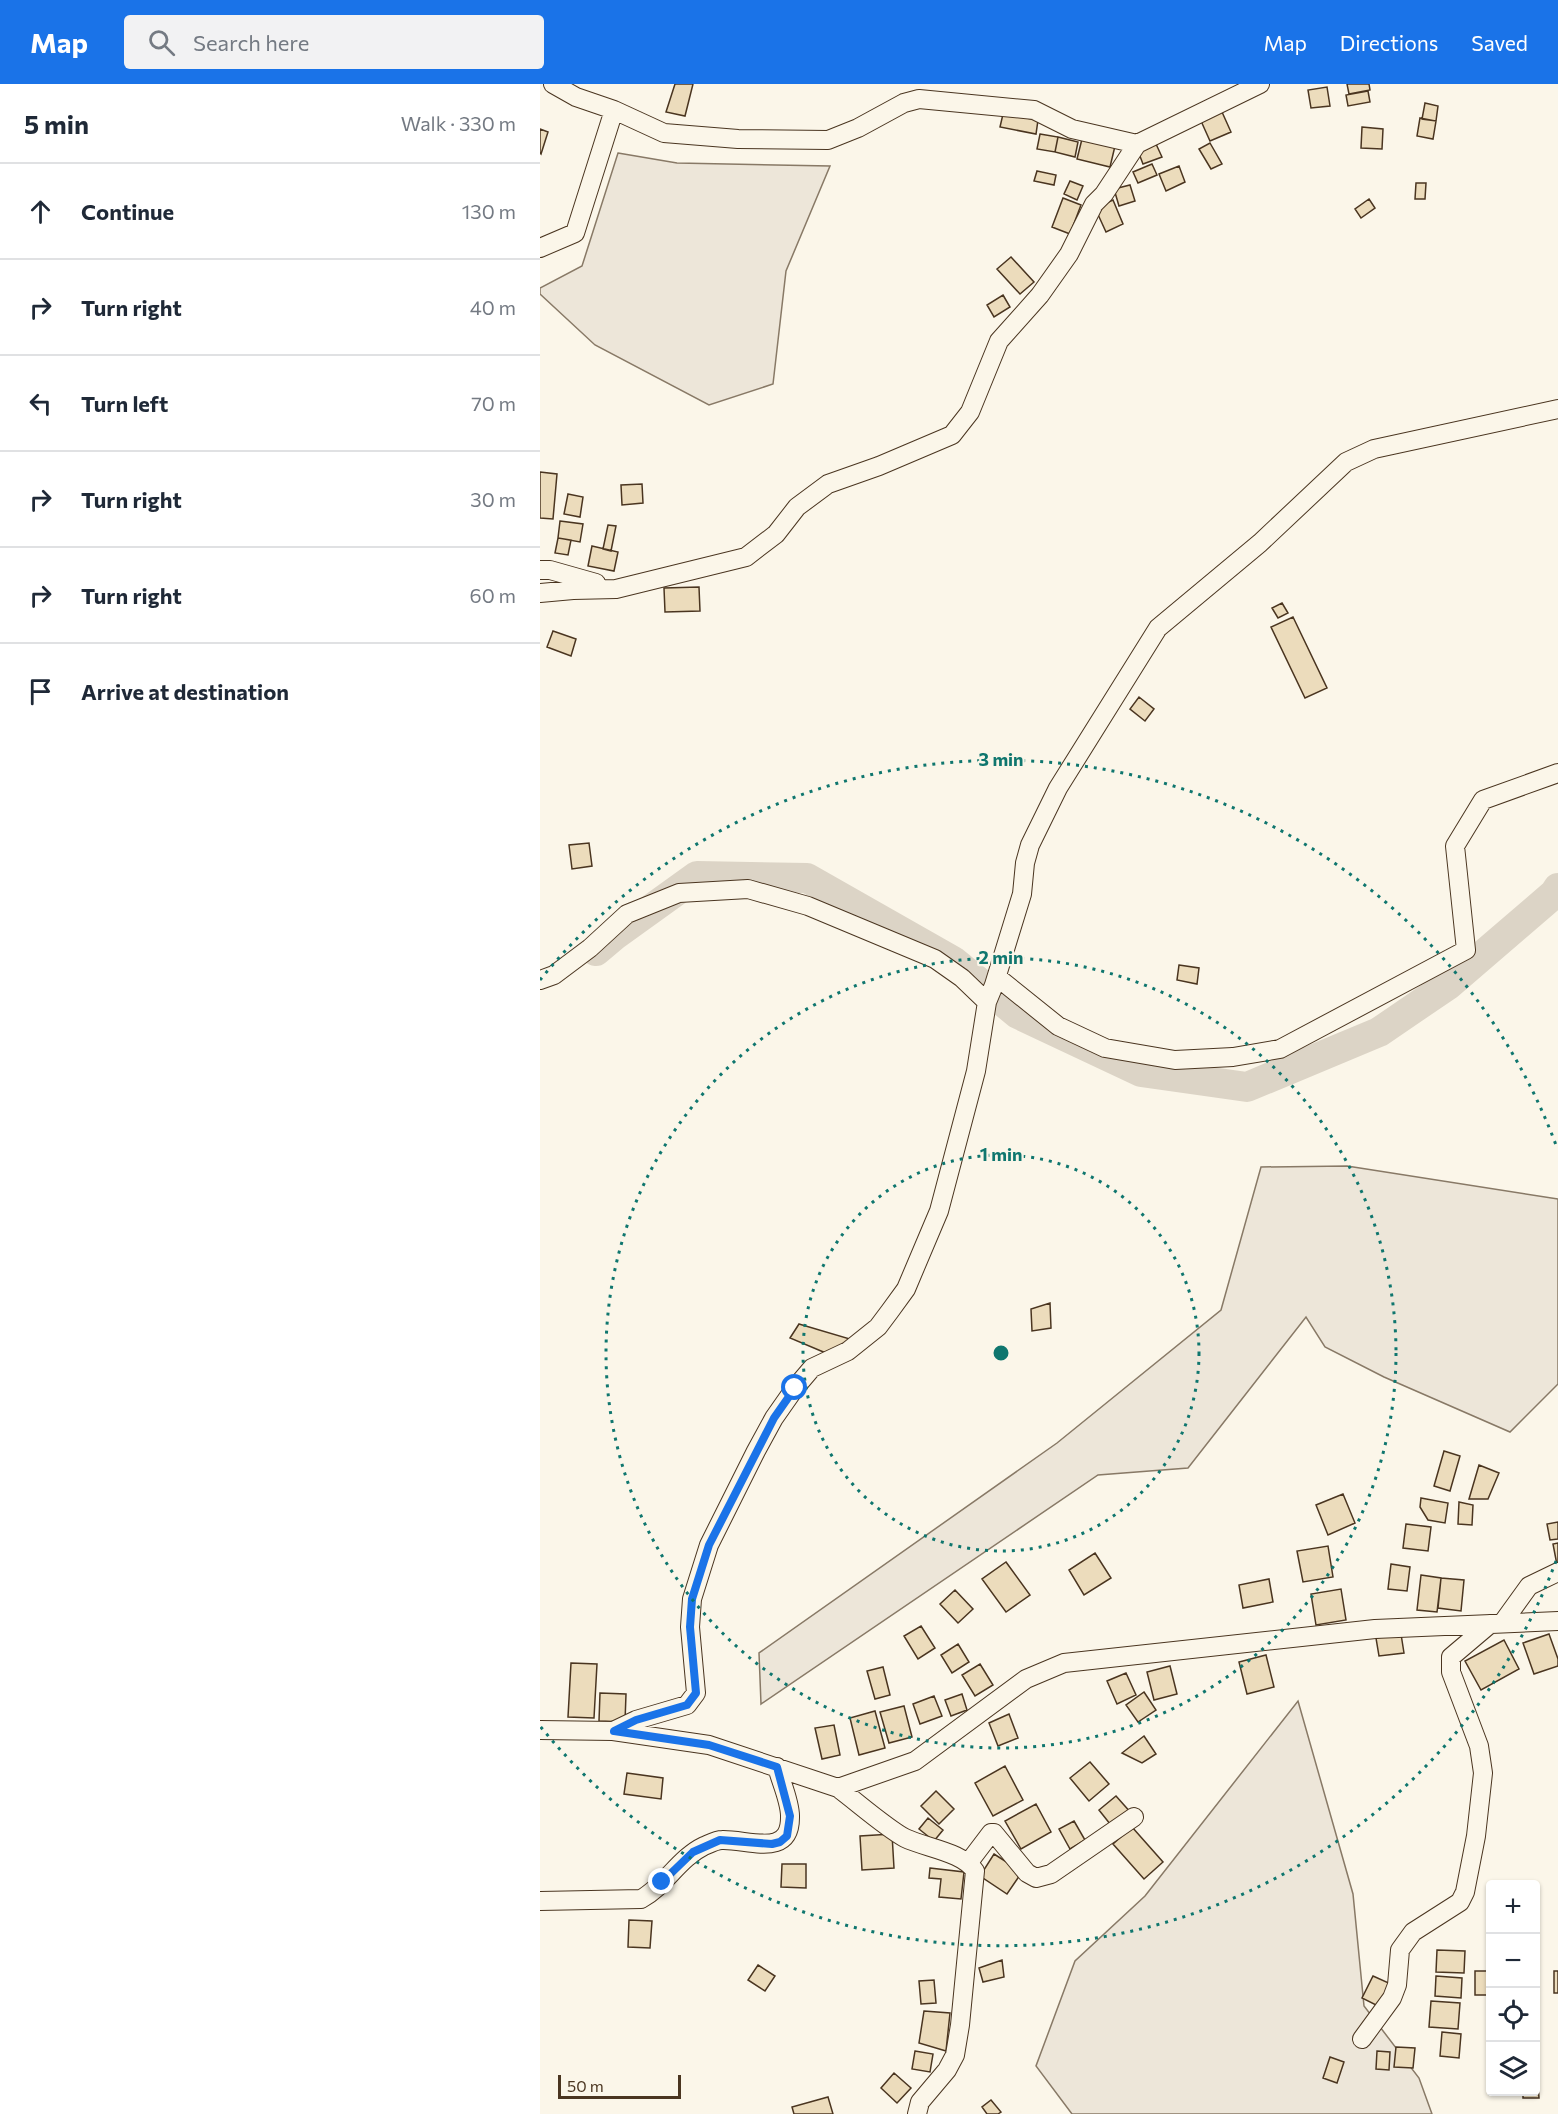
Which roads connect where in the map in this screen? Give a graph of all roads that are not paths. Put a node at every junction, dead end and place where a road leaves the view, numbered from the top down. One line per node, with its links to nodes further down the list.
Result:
1 (554, 84): 3 (street)
2 (1260, 84): 5 (street)
3 (578, 90): 4 (street)
4 (614, 110): 5 (street); 6 (street)
5 (1137, 144): 9 (street)
6 (540, 248)
7 (1558, 409): 13 (street)
8 (540, 570): 9 (street)
9 (616, 589): 10 (street)
10 (540, 593)
11 (1558, 773): 13 (street)
12 (540, 980): 13 (street)
13 (992, 990): 18 (street)
14 (1558, 1572): 16 (street)
15 (1558, 1621): 16 (street)
16 (1496, 1623): 20 (street); 24 (street)
17 (540, 1730): 18 (street)
18 (614, 1731): 19 (street)
19 (777, 1767): 20 (street); 23 (street)
20 (838, 1788): 22 (street)
21 (1134, 1817): 22 (street)
22 (969, 1862): 25 (street)
23 (540, 1901)
24 (1362, 2039)
25 (917, 2114)

